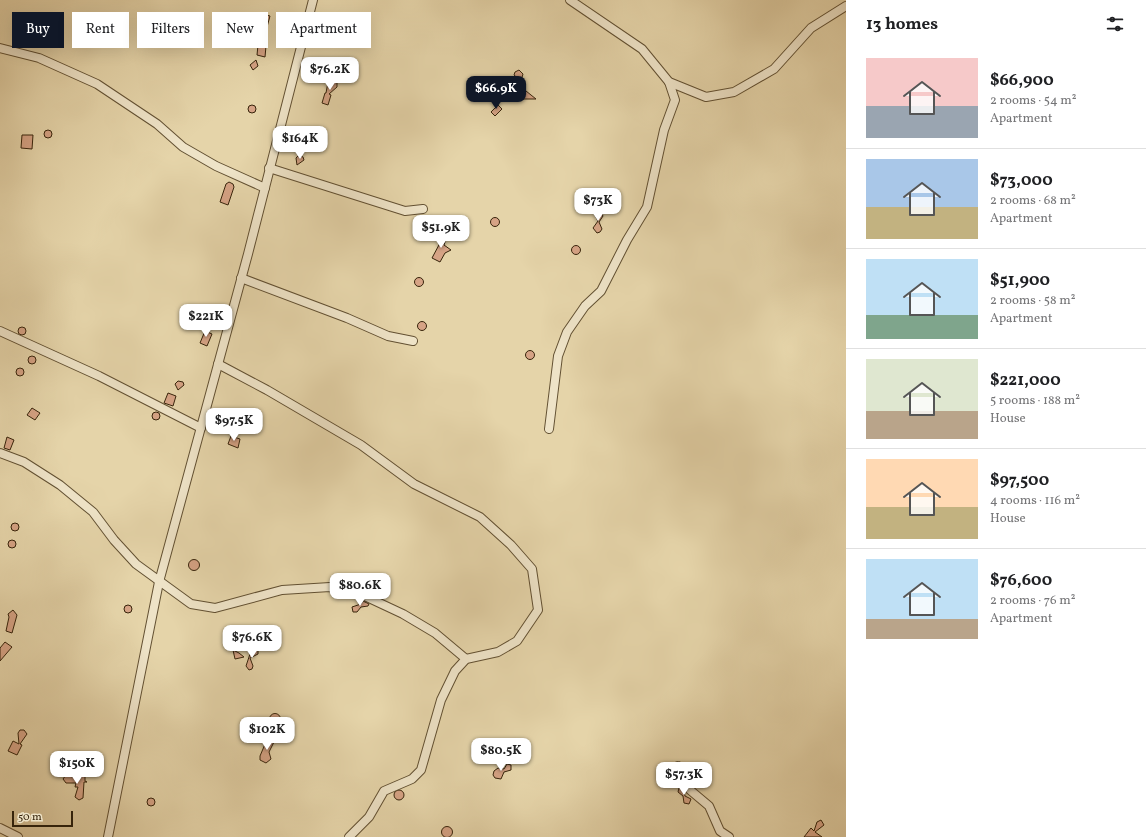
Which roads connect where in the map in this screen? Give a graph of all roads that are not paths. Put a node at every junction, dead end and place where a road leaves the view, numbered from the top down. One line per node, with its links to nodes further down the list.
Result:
1 (313, 0): 6 (street)
2 (570, 0): 5 (street)
3 (846, 6): 5 (street)
4 (0, 48): 7 (street)
5 (669, 82): 14 (street)
6 (270, 168): 7 (street); 8 (street)
7 (264, 188): 9 (street)
8 (423, 210)
9 (241, 278): 11 (street); 12 (street)
10 (0, 331): 13 (street)
11 (413, 341)
12 (218, 364): 13 (street); 17 (street)
13 (201, 428): 16 (street)
14 (549, 429)
15 (0, 453): 16 (street)
16 (159, 582): 17 (street); 21 (street)
17 (466, 659): 22 (street)
18 (678, 766): 23 (street)
19 (0, 828): 20 (street)
20 (18, 837)
21 (108, 837)
22 (349, 837)
23 (729, 837)

